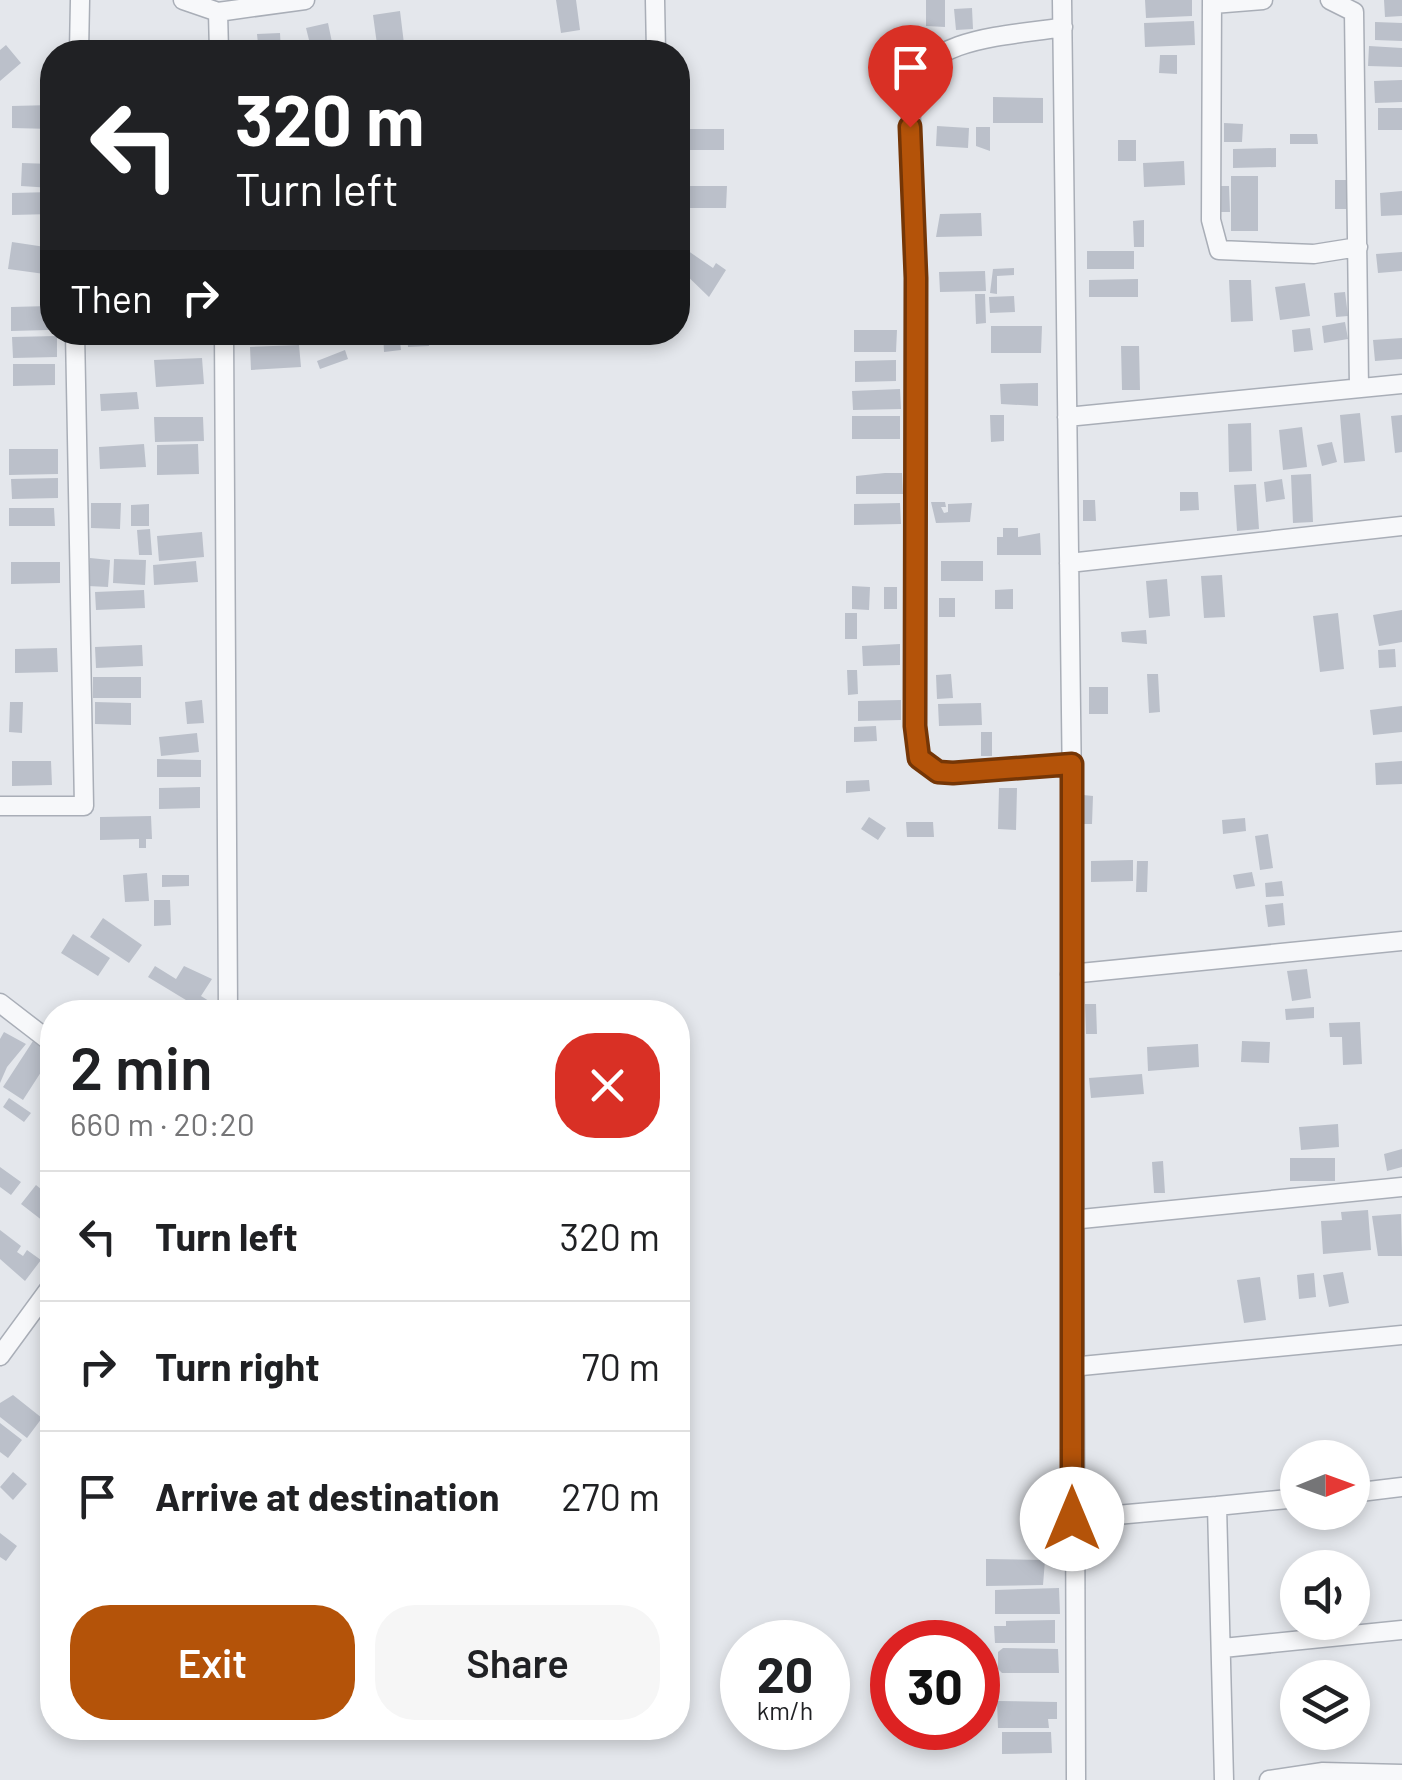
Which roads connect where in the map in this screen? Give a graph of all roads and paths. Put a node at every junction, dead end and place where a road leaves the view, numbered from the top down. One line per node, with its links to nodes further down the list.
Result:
1 (80, 0): 11 (street)
2 (183, 0): 9 (street)
3 (305, 0): 9 (street)
4 (655, 0): 13 (street)
5 (1062, 0): 10 (street)
6 (1264, 0): 8 (street)
7 (1330, 0): 14 (street)
8 (1212, 2): 14 (street)
9 (218, 12): 12 (street)
10 (1063, 26): 19 (street); 22 (street)
11 (78, 40)
12 (219, 40)
13 (656, 40)
14 (1358, 247): 18 (street)
15 (75, 345): 23 (street)
16 (224, 345): 26 (street)
17 (1402, 384): 18 (street)
18 (1359, 388): 19 (street)
19 (1067, 417): 21 (street)
20 (1402, 526): 21 (street)
21 (1069, 563): 22 (street)
22 (1072, 764): 25 (street)
23 (0, 806)
24 (1402, 941): 25 (street)
25 (1070, 974): 30 (street)
26 (228, 1000)
27 (0, 1003): 28 (street)
28 (40, 1033)
29 (1402, 1187): 30 (street)
30 (1071, 1220): 34 (street)
31 (40, 1301): 33 (street)
32 (1402, 1335): 34 (street)
33 (0, 1356)
34 (1071, 1367): 39 (street)
35 (1402, 1488): 36 (street)
36 (1370, 1491)
37 (1280, 1500): 38 (street)
38 (1218, 1506): 39 (street); 41 (street)
39 (1072, 1519): 43 (street)
40 (1402, 1630): 41 (street)
41 (1223, 1648): 44 (street)
42 (1402, 1774): 45 (street)
43 (1076, 1780)
44 (1224, 1780)
45 (1269, 1780)

